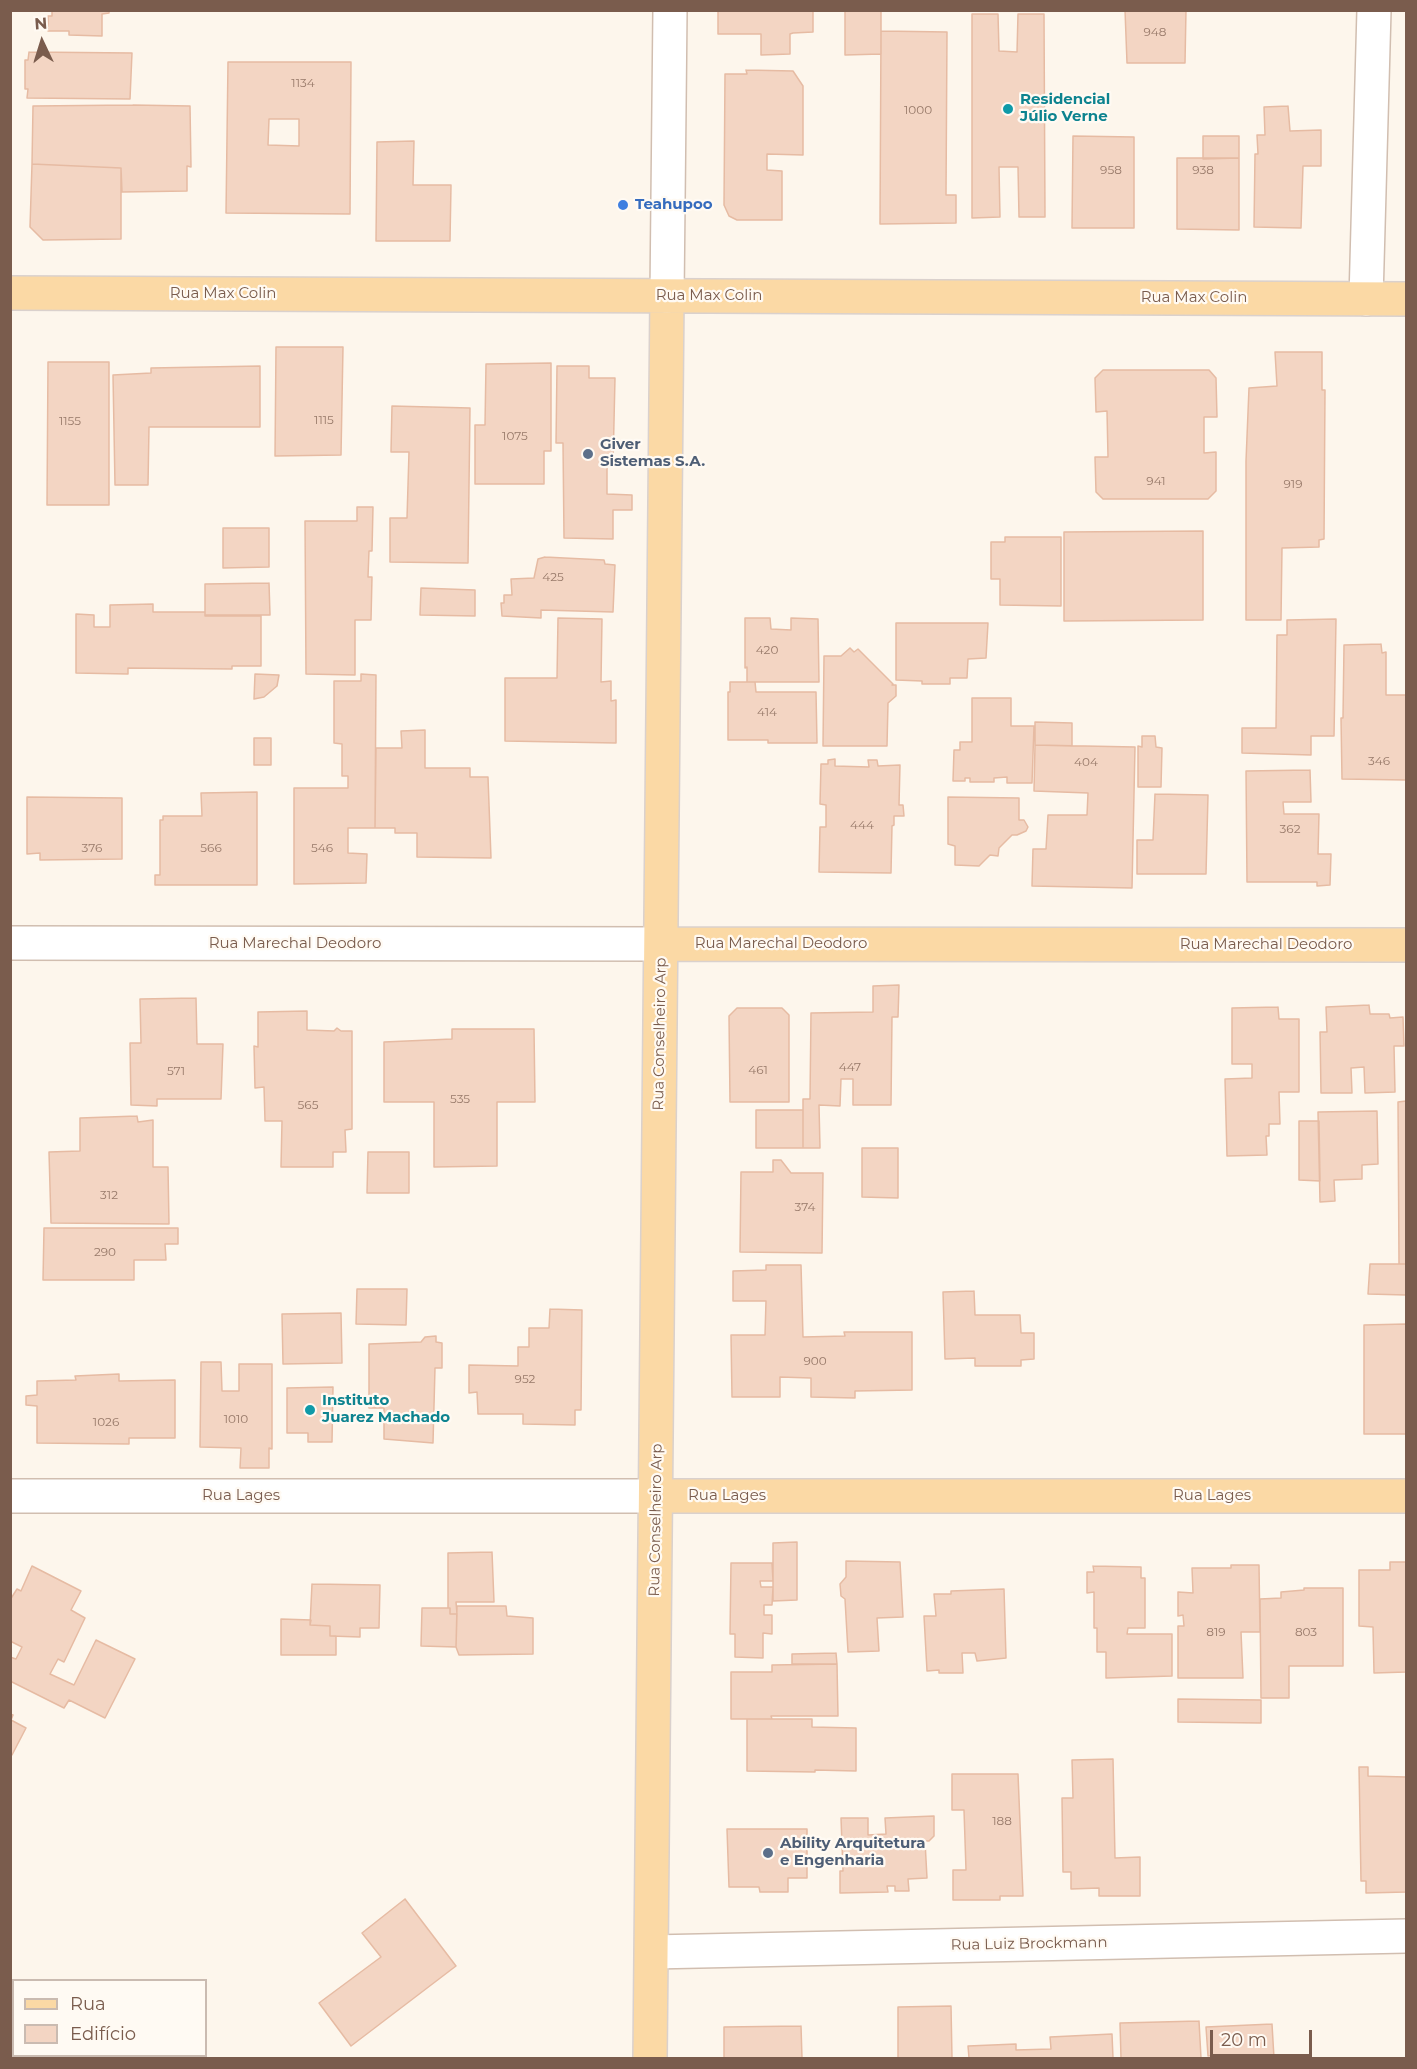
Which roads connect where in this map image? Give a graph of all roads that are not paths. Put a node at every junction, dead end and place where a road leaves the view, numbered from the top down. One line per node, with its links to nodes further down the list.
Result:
1 (670, 10): 4 (street, Rua Conselheiro Arp)
2 (1374, 10): 5 (street)
3 (10, 294): 4 (main road, Rua Max Colin)
4 (667, 296): 5 (main road, Rua Max Colin); 8 (main road, Rua Conselheiro Arp)
5 (1366, 299): 6 (main road, Rua Max Colin)
6 (1407, 299)
7 (10, 943): 8 (street, Rua Marechal Deodoro)
8 (661, 944): 9 (main road, Rua Marechal Deodoro); 11 (main road, Rua Conselheiro Arp)
9 (1407, 945)
10 (10, 1496): 11 (street, Rua Lages)
11 (656, 1496): 12 (main road, Rua Lages); 14 (main road, Rua Conselheiro Arp)
12 (1407, 1496)
13 (1407, 1936): 14 (street, Rua Luiz Brockmann)
14 (652, 1952): 15 (main road, Rua Conselheiro Arp)
15 (651, 2058)

